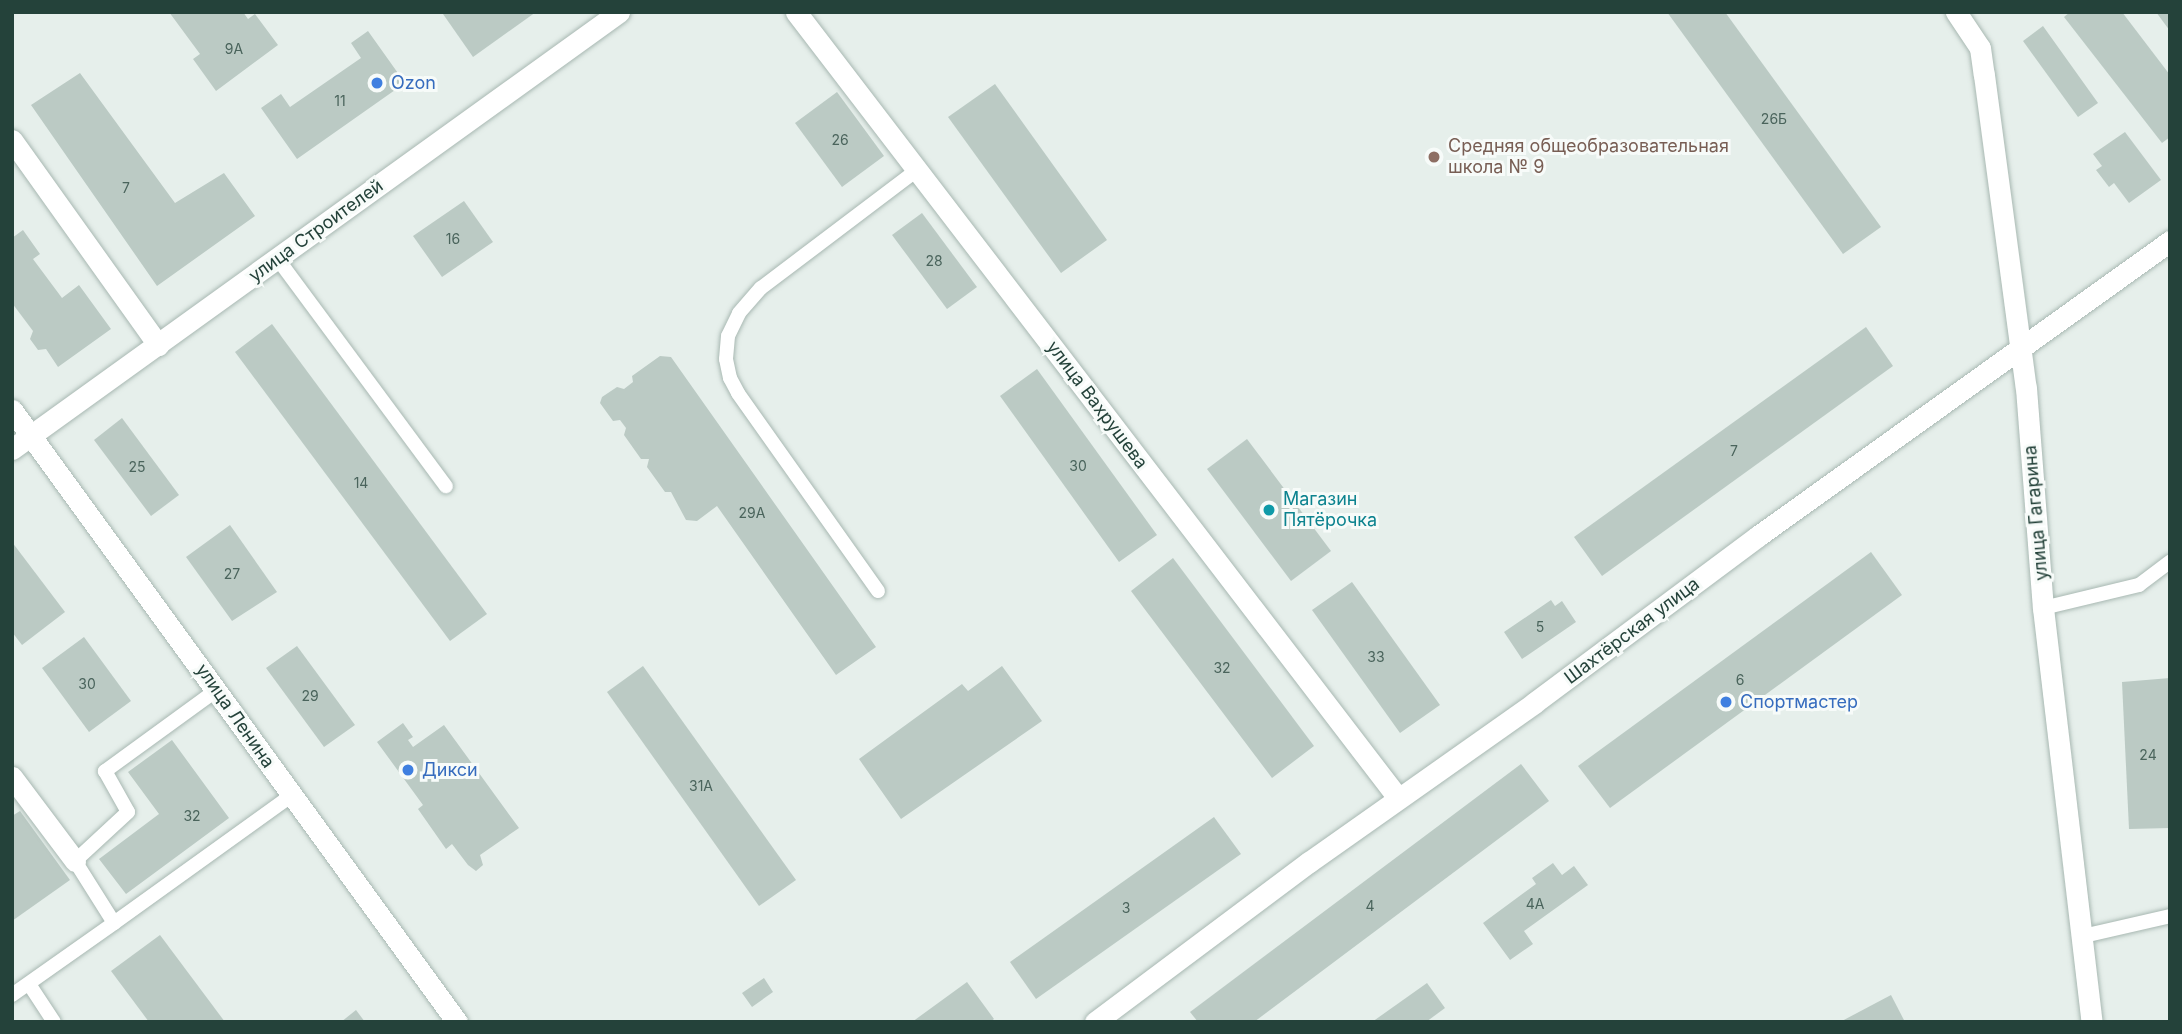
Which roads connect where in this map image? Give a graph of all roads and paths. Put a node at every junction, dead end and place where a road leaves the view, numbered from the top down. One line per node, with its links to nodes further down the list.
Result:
1 (619, 12): 7 (street, улица Строителей)
2 (796, 12): 5 (street, улица Вахрушева)
3 (1956, 12): 9 (street, улица Гагарина)
4 (12, 139): 8 (street)
5 (917, 170): 15 (lane); 20 (street, улица Вахрушева)
6 (2170, 241): 9 (street, Шахтёрская улица)
7 (277, 258): 8 (street, улица Строителей); 13 (lane)
8 (158, 345): 11 (street, улица Строителей)
9 (2020, 346): 16 (street, улица Гагарина); 20 (street, Шахтёрская улица)
10 (12, 410): 11 (street, улица Ленина)
11 (31, 436): 12 (street, улица Строителей); 17 (street, улица Ленина)
12 (12, 449)
13 (446, 486)
14 (2170, 562): 16 (lane)
15 (878, 591)
16 (2043, 608): 24 (street, улица Гагарина)
17 (218, 689): 19 (street, улица Ленина); 21 (lane)
18 (12, 777): 21 (street)
19 (291, 796): 23 (lane); 28 (street, улица Ленина)
20 (1398, 797): 29 (street, Шахтёрская улица)
21 (75, 861): 23 (lane)
22 (2170, 916): 24 (lane)
23 (114, 923): 25 (lane)
24 (2083, 936): 30 (street, улица Гагарина)
25 (29, 984): 26 (lane); 27 (lane)
26 (12, 995)
27 (54, 1022)
28 (457, 1022)
29 (1096, 1022)
30 (2092, 1022)

